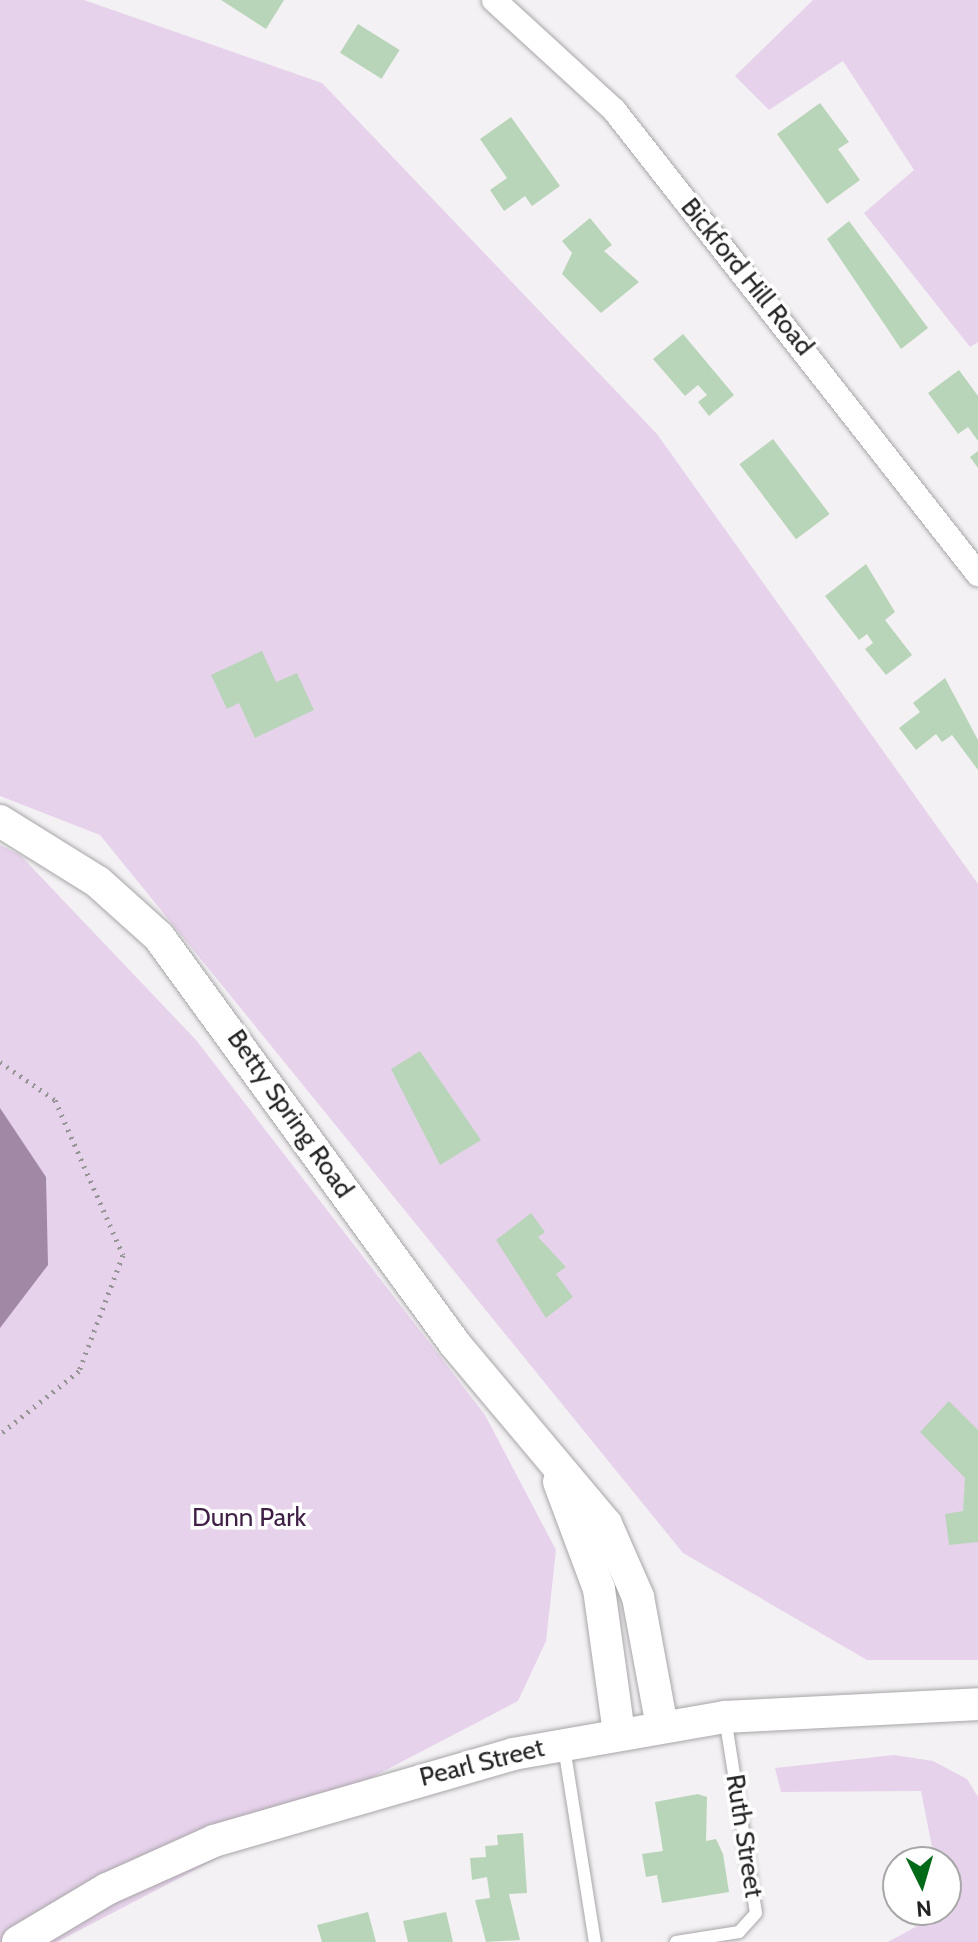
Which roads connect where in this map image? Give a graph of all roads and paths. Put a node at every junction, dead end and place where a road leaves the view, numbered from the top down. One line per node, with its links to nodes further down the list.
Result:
1 (494, 0): 2 (street, Bickford Hill Road)
2 (978, 574)
3 (0, 821): 6 (street, Betty Spring Road)
4 (0, 1062): 5 (path)
5 (0, 1434)
6 (544, 1446): 9 (street, Betty Spring Road); 10 (street, Betty Spring Road)
7 (978, 1704): 8 (street, Pearl Street)
8 (725, 1717): 9 (street, Pearl Street); 14 (lane, Ruth Street)
9 (662, 1726): 10 (street, Pearl Street)
10 (619, 1733): 11 (street, Pearl Street)
11 (564, 1743): 12 (street, Pearl Street); 13 (lane)
12 (30, 1939)
13 (595, 1942)
14 (676, 1942)

